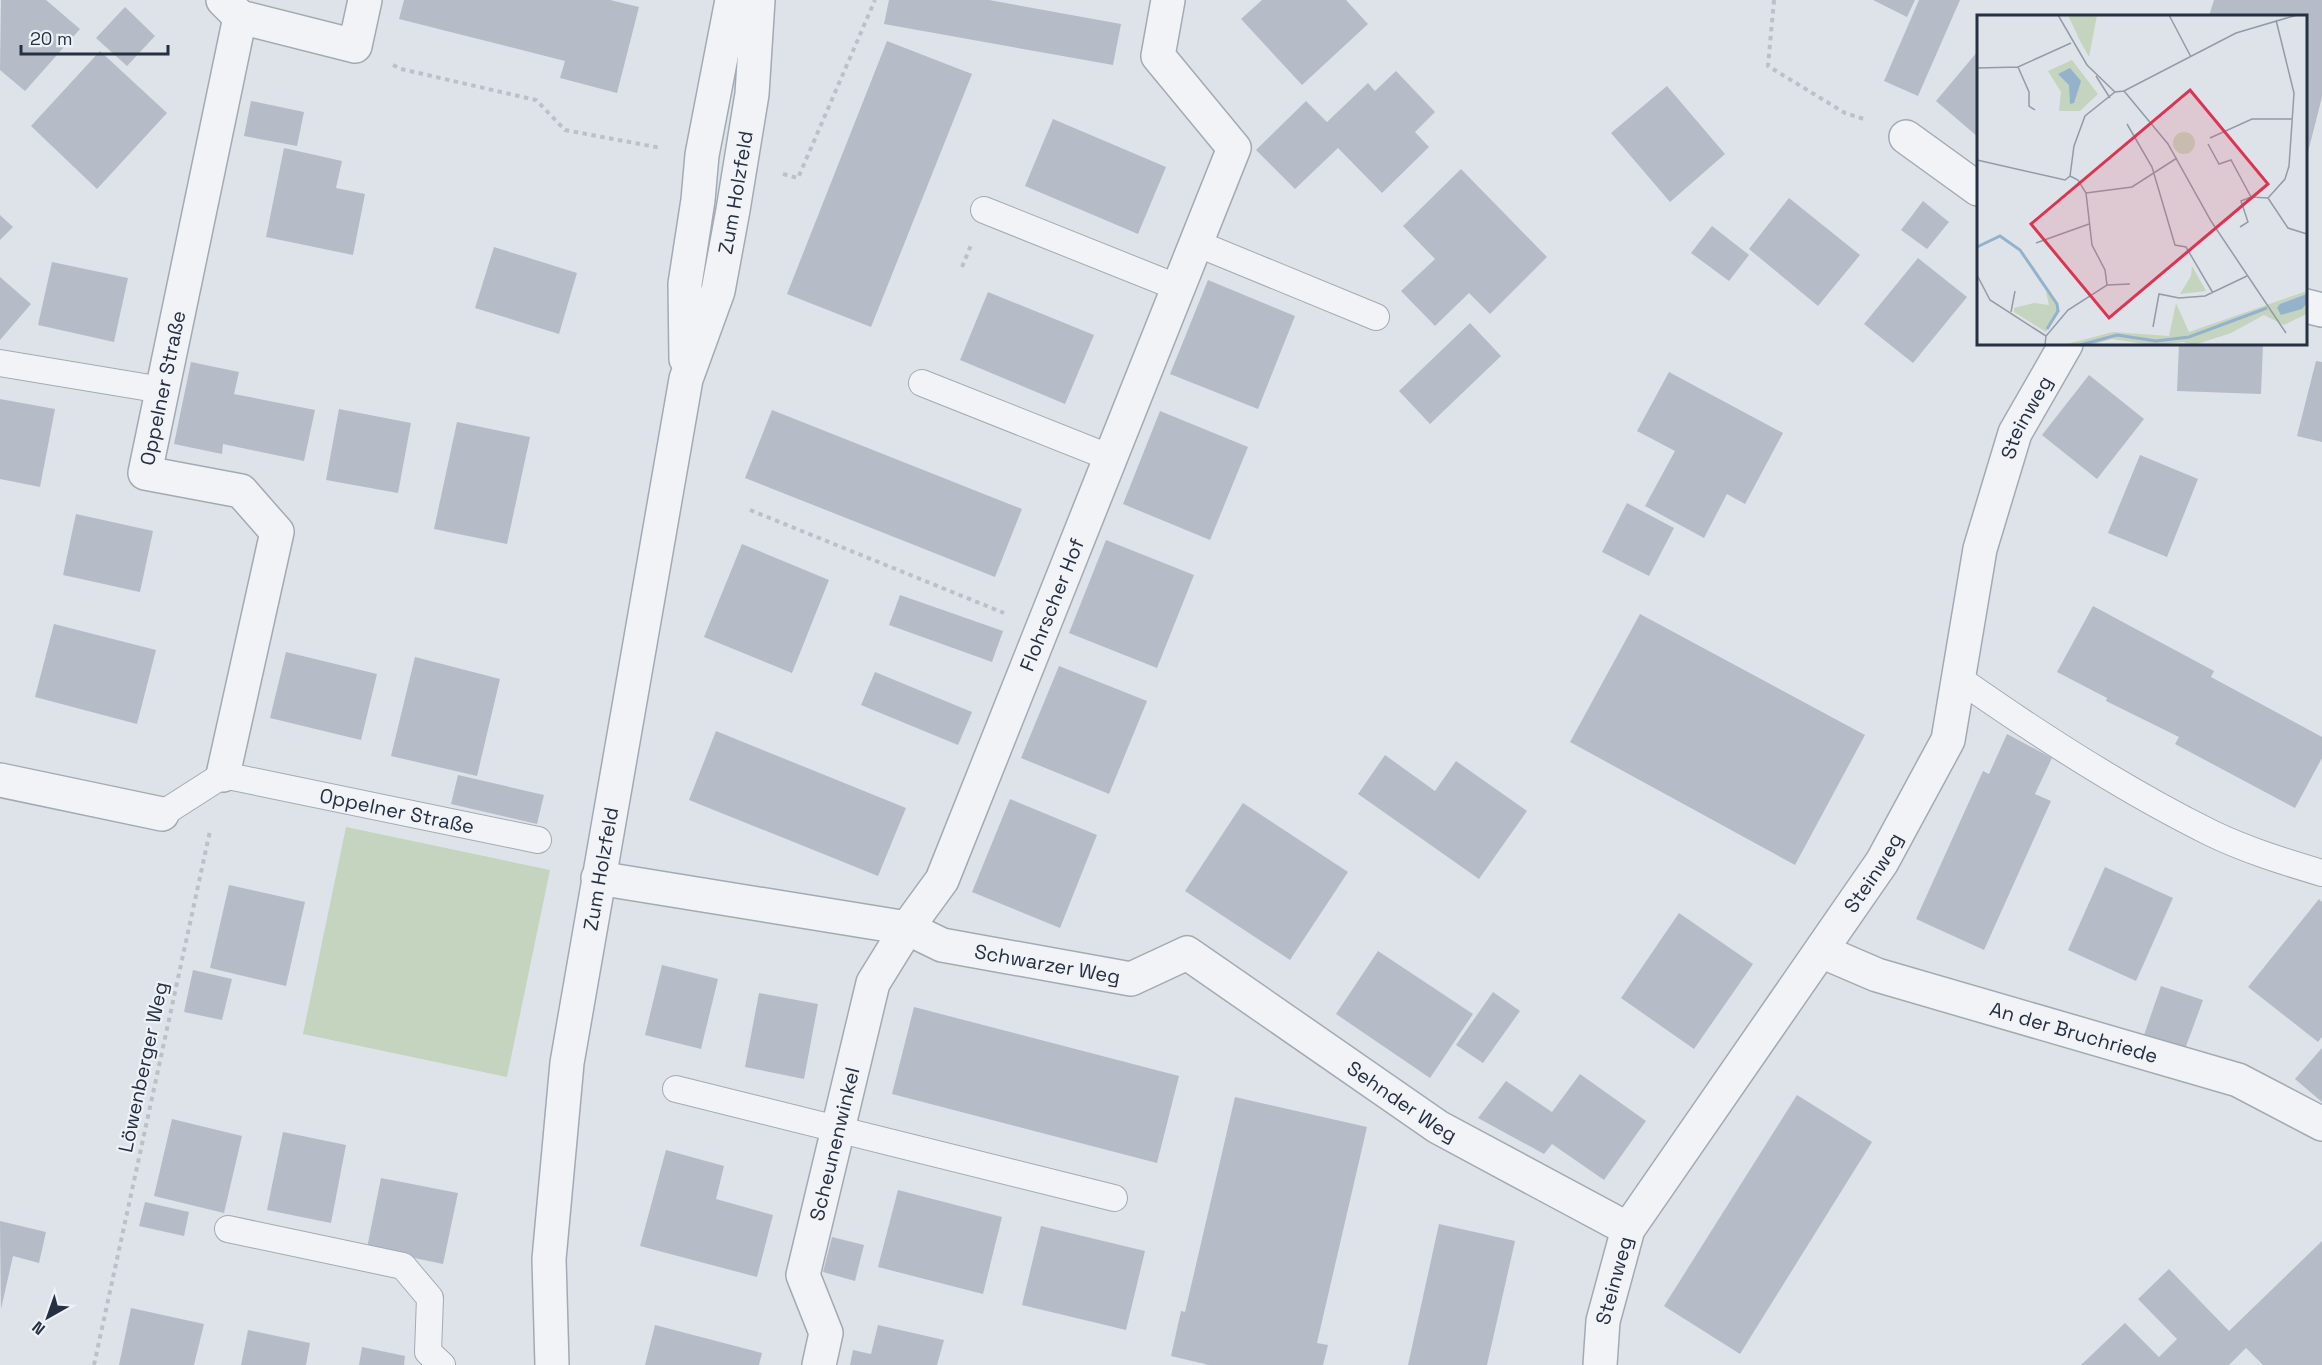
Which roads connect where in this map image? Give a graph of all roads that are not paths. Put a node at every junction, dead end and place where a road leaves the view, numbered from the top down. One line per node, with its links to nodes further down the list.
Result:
1 (364, 0): 5 (street)
2 (732, 0): 16 (street, Zum Holzfeld)
3 (758, 0): 16 (street, Zum Holzfeld)
4 (1168, 0): 9 (street, Flohrscher Hof)
5 (231, 8): 18 (street, Oppelner Straße)
6 (1906, 137): 7 (street)
7 (1977, 188)
8 (984, 210): 10 (lane)
9 (1196, 243): 10 (street, Flohrscher Hof); 13 (lane)
10 (1179, 288): 19 (street, Flohrscher Hof)
11 (2307, 306): 12 (street)
12 (2322, 310)
13 (1376, 317)
14 (2065, 345): 20 (street, Steinweg)
15 (0, 363): 18 (lane)
16 (686, 379): 26 (street, Zum Holzfeld)
17 (922, 383): 19 (lane)
18 (162, 390): 21 (street, Oppelner Straße)
19 (1111, 458): 27 (street, Flohrscher Hof)
20 (1958, 678): 25 (lane); 28 (street, Steinweg)
21 (223, 775): 23 (lane); 24 (lane, Oppelner Straße)
22 (0, 780): 23 (street)
23 (162, 814)
24 (538, 840)
25 (2322, 873)
26 (598, 878): 27 (street); 37 (street, Zum Holzfeld)
27 (907, 928): 29 (street, Schwarzer Weg); 32 (street, Scheunenwinkel)
28 (1821, 951): 31 (street, An der Bruchriede); 35 (street, Steinweg)
29 (1187, 953): 35 (street, Sehnder Weg)
30 (676, 1089): 32 (lane)
31 (2322, 1124)
32 (838, 1129): 33 (lane); 38 (street, Scheunenwinkel)
33 (1114, 1198)
34 (228, 1229): 36 (lane)
35 (1628, 1229): 39 (street, Steinweg)
36 (442, 1365)
37 (552, 1365)
38 (819, 1365)
39 (1600, 1365)

